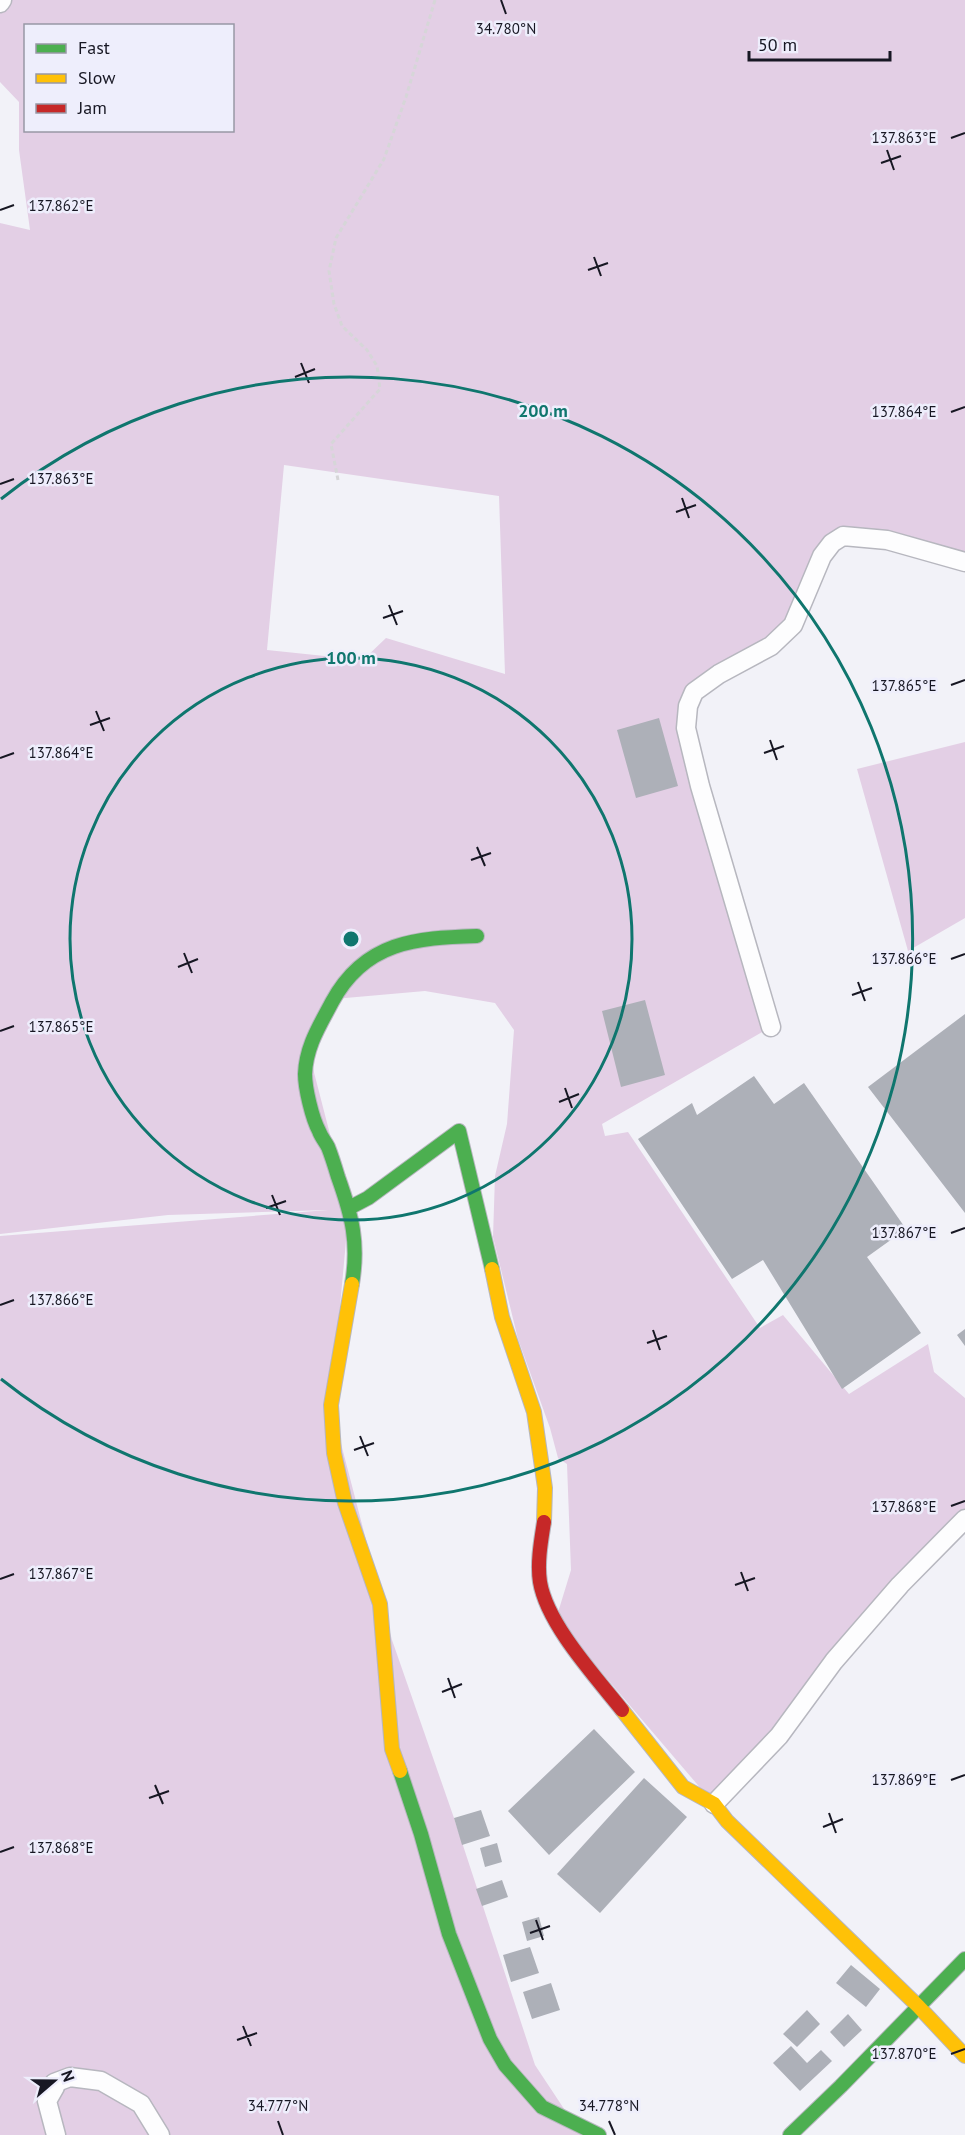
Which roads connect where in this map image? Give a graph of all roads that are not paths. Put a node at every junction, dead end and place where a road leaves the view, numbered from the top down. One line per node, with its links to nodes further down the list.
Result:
1 (965, 562): 3 (street)
2 (477, 936): 4 (street)
3 (771, 1027)
4 (349, 1209): 6 (street); 12 (street)
5 (965, 1519): 6 (street)
6 (714, 1804): 8 (street)
7 (965, 1959): 8 (street)
8 (918, 2006): 9 (street); 13 (street)
9 (965, 2056)
10 (56, 2135): 11 (street)
11 (160, 2135)
12 (600, 2135)
13 (790, 2135)

